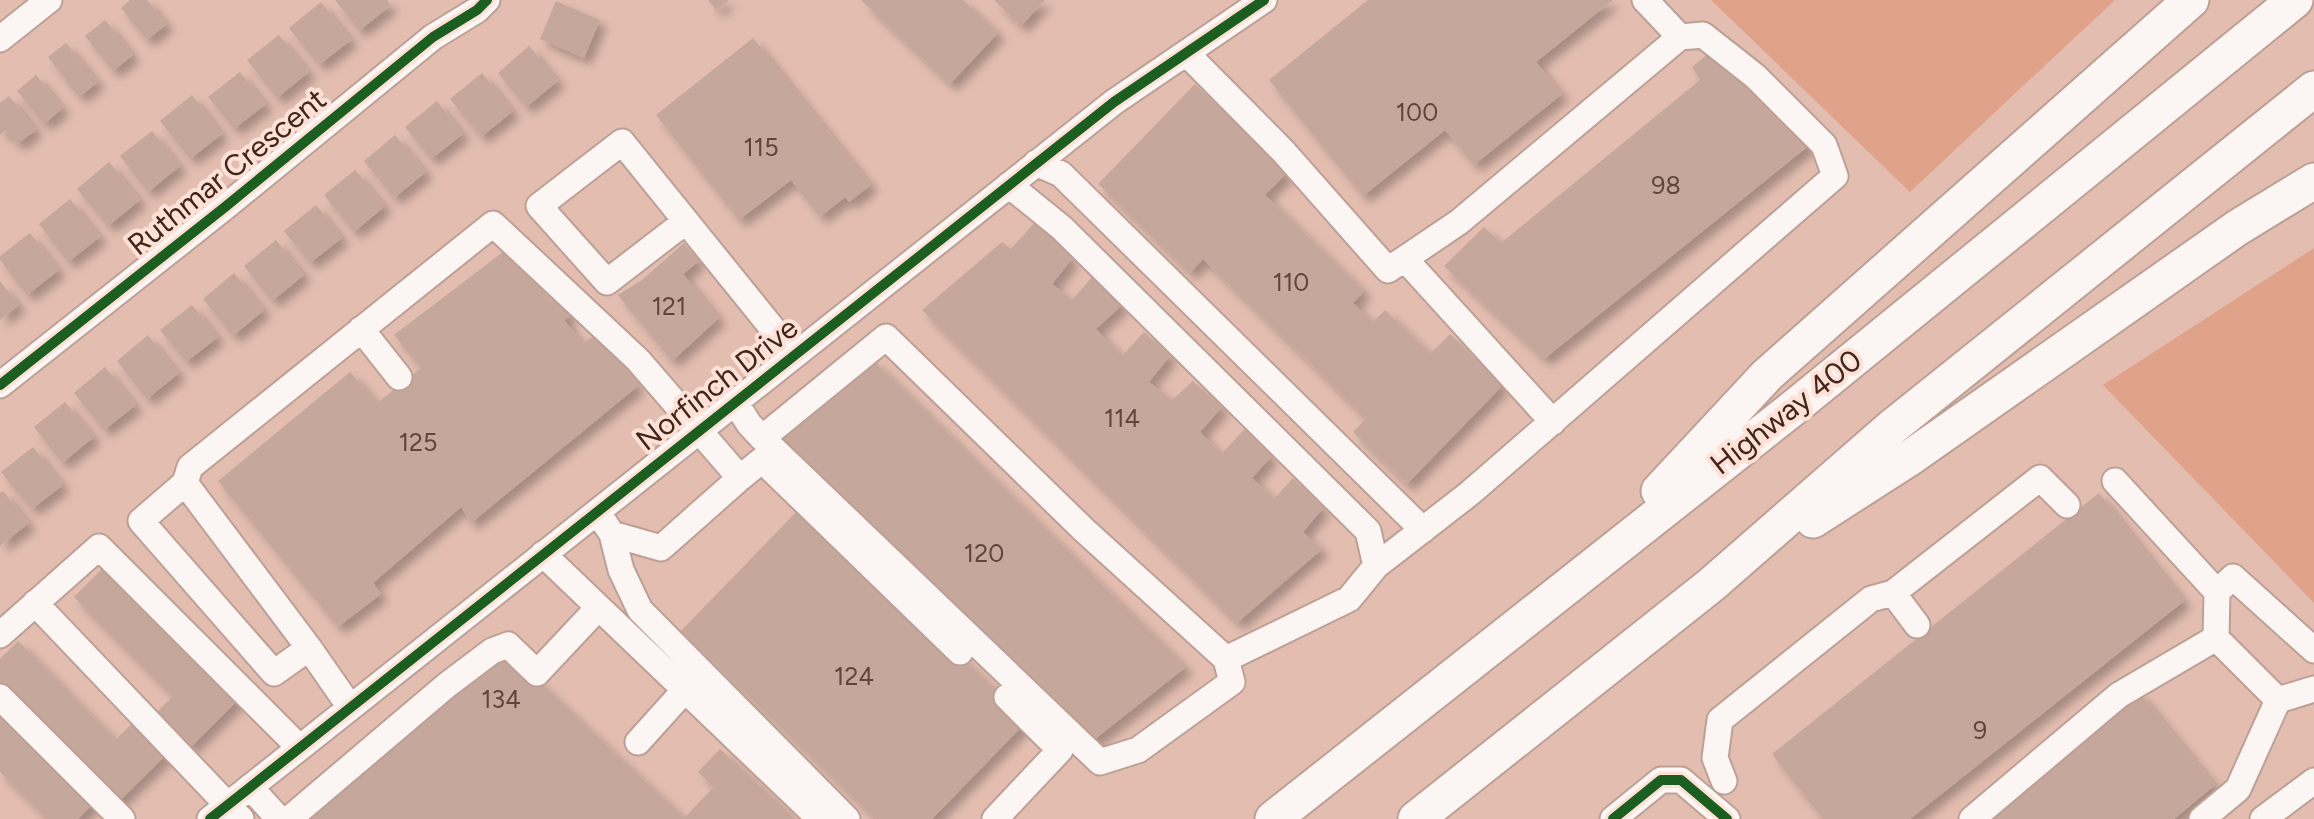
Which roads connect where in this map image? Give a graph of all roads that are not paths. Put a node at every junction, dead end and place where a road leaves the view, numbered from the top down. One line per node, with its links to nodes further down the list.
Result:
1 (49, 0): 8 (street)
2 (487, 0): 23 (street, Ruthmar Crescent)
3 (1264, 0): 9 (street, Norfinch Drive)
4 (1645, 0): 7 (street)
5 (2191, 0): 37 (highway)
6 (2295, 0): 37 (highway, Highway 400)
7 (1680, 37): 17 (street); 25 (street)
8 (0, 39)
9 (1186, 53): 11 (street, Norfinch Drive); 17 (street)
10 (2314, 89): 38 (highway)
11 (1036, 163): 13 (street, Norfinch Drive); 15 (street)
12 (2314, 181): 38 (highway)
13 (1009, 185): 16 (street); 18 (street, Norfinch Drive)
14 (685, 222): 14 (street); 21 (street)
15 (1112, 225): 16 (street); 33 (street)
16 (1086, 252): 36 (street)
17 (1405, 258): 25 (street)
18 (857, 305): 20 (street); 21 (street, Norfinch Drive)
19 (361, 330): 22 (street); 26 (street); 30 (street)
20 (886, 337): 27 (street); 48 (street)
21 (794, 355): 24 (street, Norfinch Drive)
22 (400, 377)
23 (0, 385)
24 (734, 402): 26 (street, Norfinch Drive); 27 (street)
25 (1552, 422): 33 (street)
26 (699, 430): 28 (street); 32 (street, Norfinch Drive)
27 (766, 449): 28 (street); 48 (street); 65 (street)
28 (740, 478): 34 (street)
29 (2116, 481): 39 (street)
30 (186, 483): 46 (street); 46 (street)
31 (2067, 505): 40 (street)
32 (596, 512): 34 (street); 35 (street, Norfinch Drive)
33 (1423, 530): 36 (street)
34 (612, 534): 64 (street)
35 (543, 554): 42 (street); 53 (street, Norfinch Drive)
36 (1376, 566): 48 (street)
37 (1590, 566): 66 (highway, Highway 400)
38 (1712, 585): 67 (highway)
39 (2218, 592): 45 (street); 47 (street)
40 (1894, 593): 43 (street); 56 (street)
41 (35, 604): 44 (street); 55 (street); 59 (street)
42 (598, 608): 50 (street); 62 (street)
43 (1918, 625)
44 (0, 634)
45 (2216, 638): 52 (street); 70 (street)
46 (310, 648): 53 (street)
47 (2314, 650)
48 (1226, 660)
49 (2314, 689): 52 (street)
50 (684, 691): 54 (street); 63 (street)
51 (0, 697): 60 (street)
52 (2278, 700): 71 (street)
53 (350, 707): 55 (street, Norfinch Drive)
54 (638, 742)
55 (299, 748): 58 (street, Norfinch Drive)
56 (1724, 780)
57 (2314, 780): 72 (street)
58 (250, 787): 59 (street, Norfinch Drive); 61 (street)
59 (226, 814)
60 (122, 819)
61 (279, 819)
62 (289, 819)
63 (820, 819)
64 (847, 819)
65 (995, 819)
66 (1272, 819)
67 (1416, 819)
68 (1612, 819): 69 (street)
69 (1727, 819)
70 (1972, 819)
71 (2202, 819)
72 (2263, 819)

